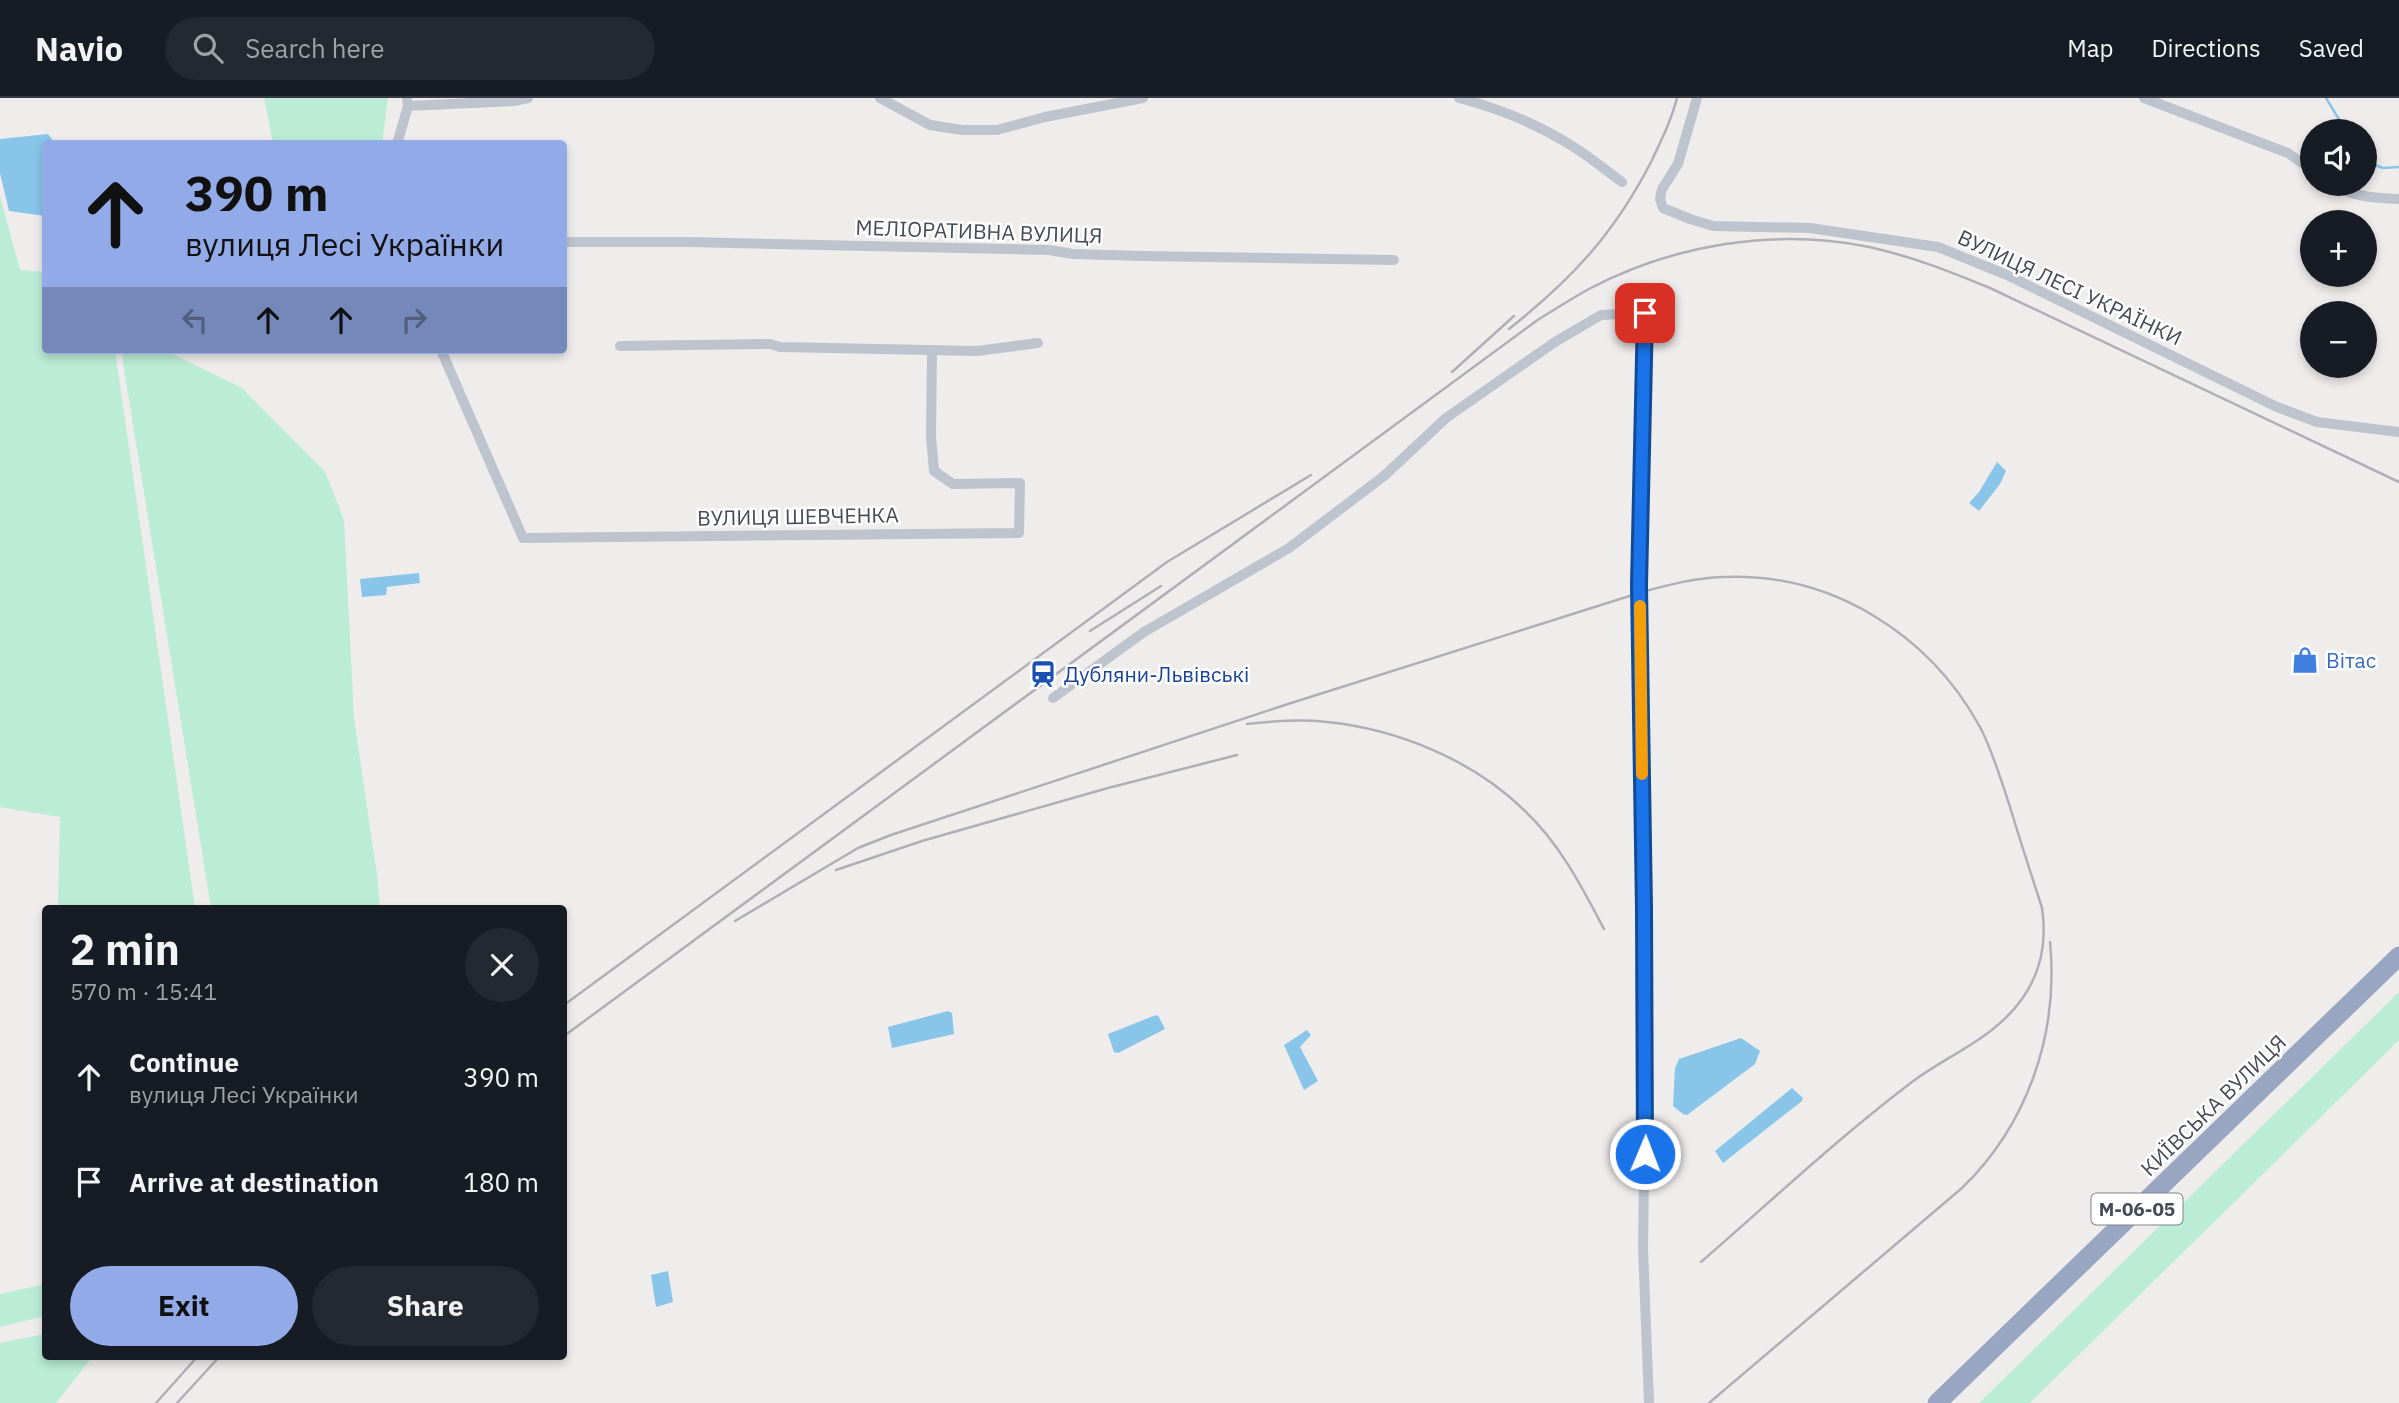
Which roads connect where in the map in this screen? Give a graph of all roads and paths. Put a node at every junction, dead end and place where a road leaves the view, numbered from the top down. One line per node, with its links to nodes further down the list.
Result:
1 (528, 98): 7 (street)
2 (880, 98): 3 (street)
3 (1143, 98)
4 (1459, 98): 10 (street)
5 (1697, 98): 21 (street, ВУЛИЦЯ ЛЕСІ УКРАЇНКИ)
6 (2144, 98): 9 (street)
7 (407, 102): 8 (street)
8 (398, 140)
9 (2300, 162)
10 (1622, 182)
11 (2363, 196): 12 (street)
12 (2399, 199)
13 (567, 242): 14 (street, МЕЛІОРАТИВНА ВУЛИЦЯ)
14 (1394, 260)
15 (1645, 313): 16 (street)
16 (1644, 328): 22 (street); 24 (street)
17 (1038, 343): 19 (street)
18 (620, 346): 19 (street)
19 (932, 351): 20 (street, ВУЛИЦЯ ШЕВЧЕНКА)
20 (442, 354)
21 (2399, 432)
22 (1053, 698)
23 (2399, 956): 25 (highway, КИЇВСЬКА ВУЛИЦЯ / М-06-05)
24 (1648, 1403)
25 (1937, 1403)

